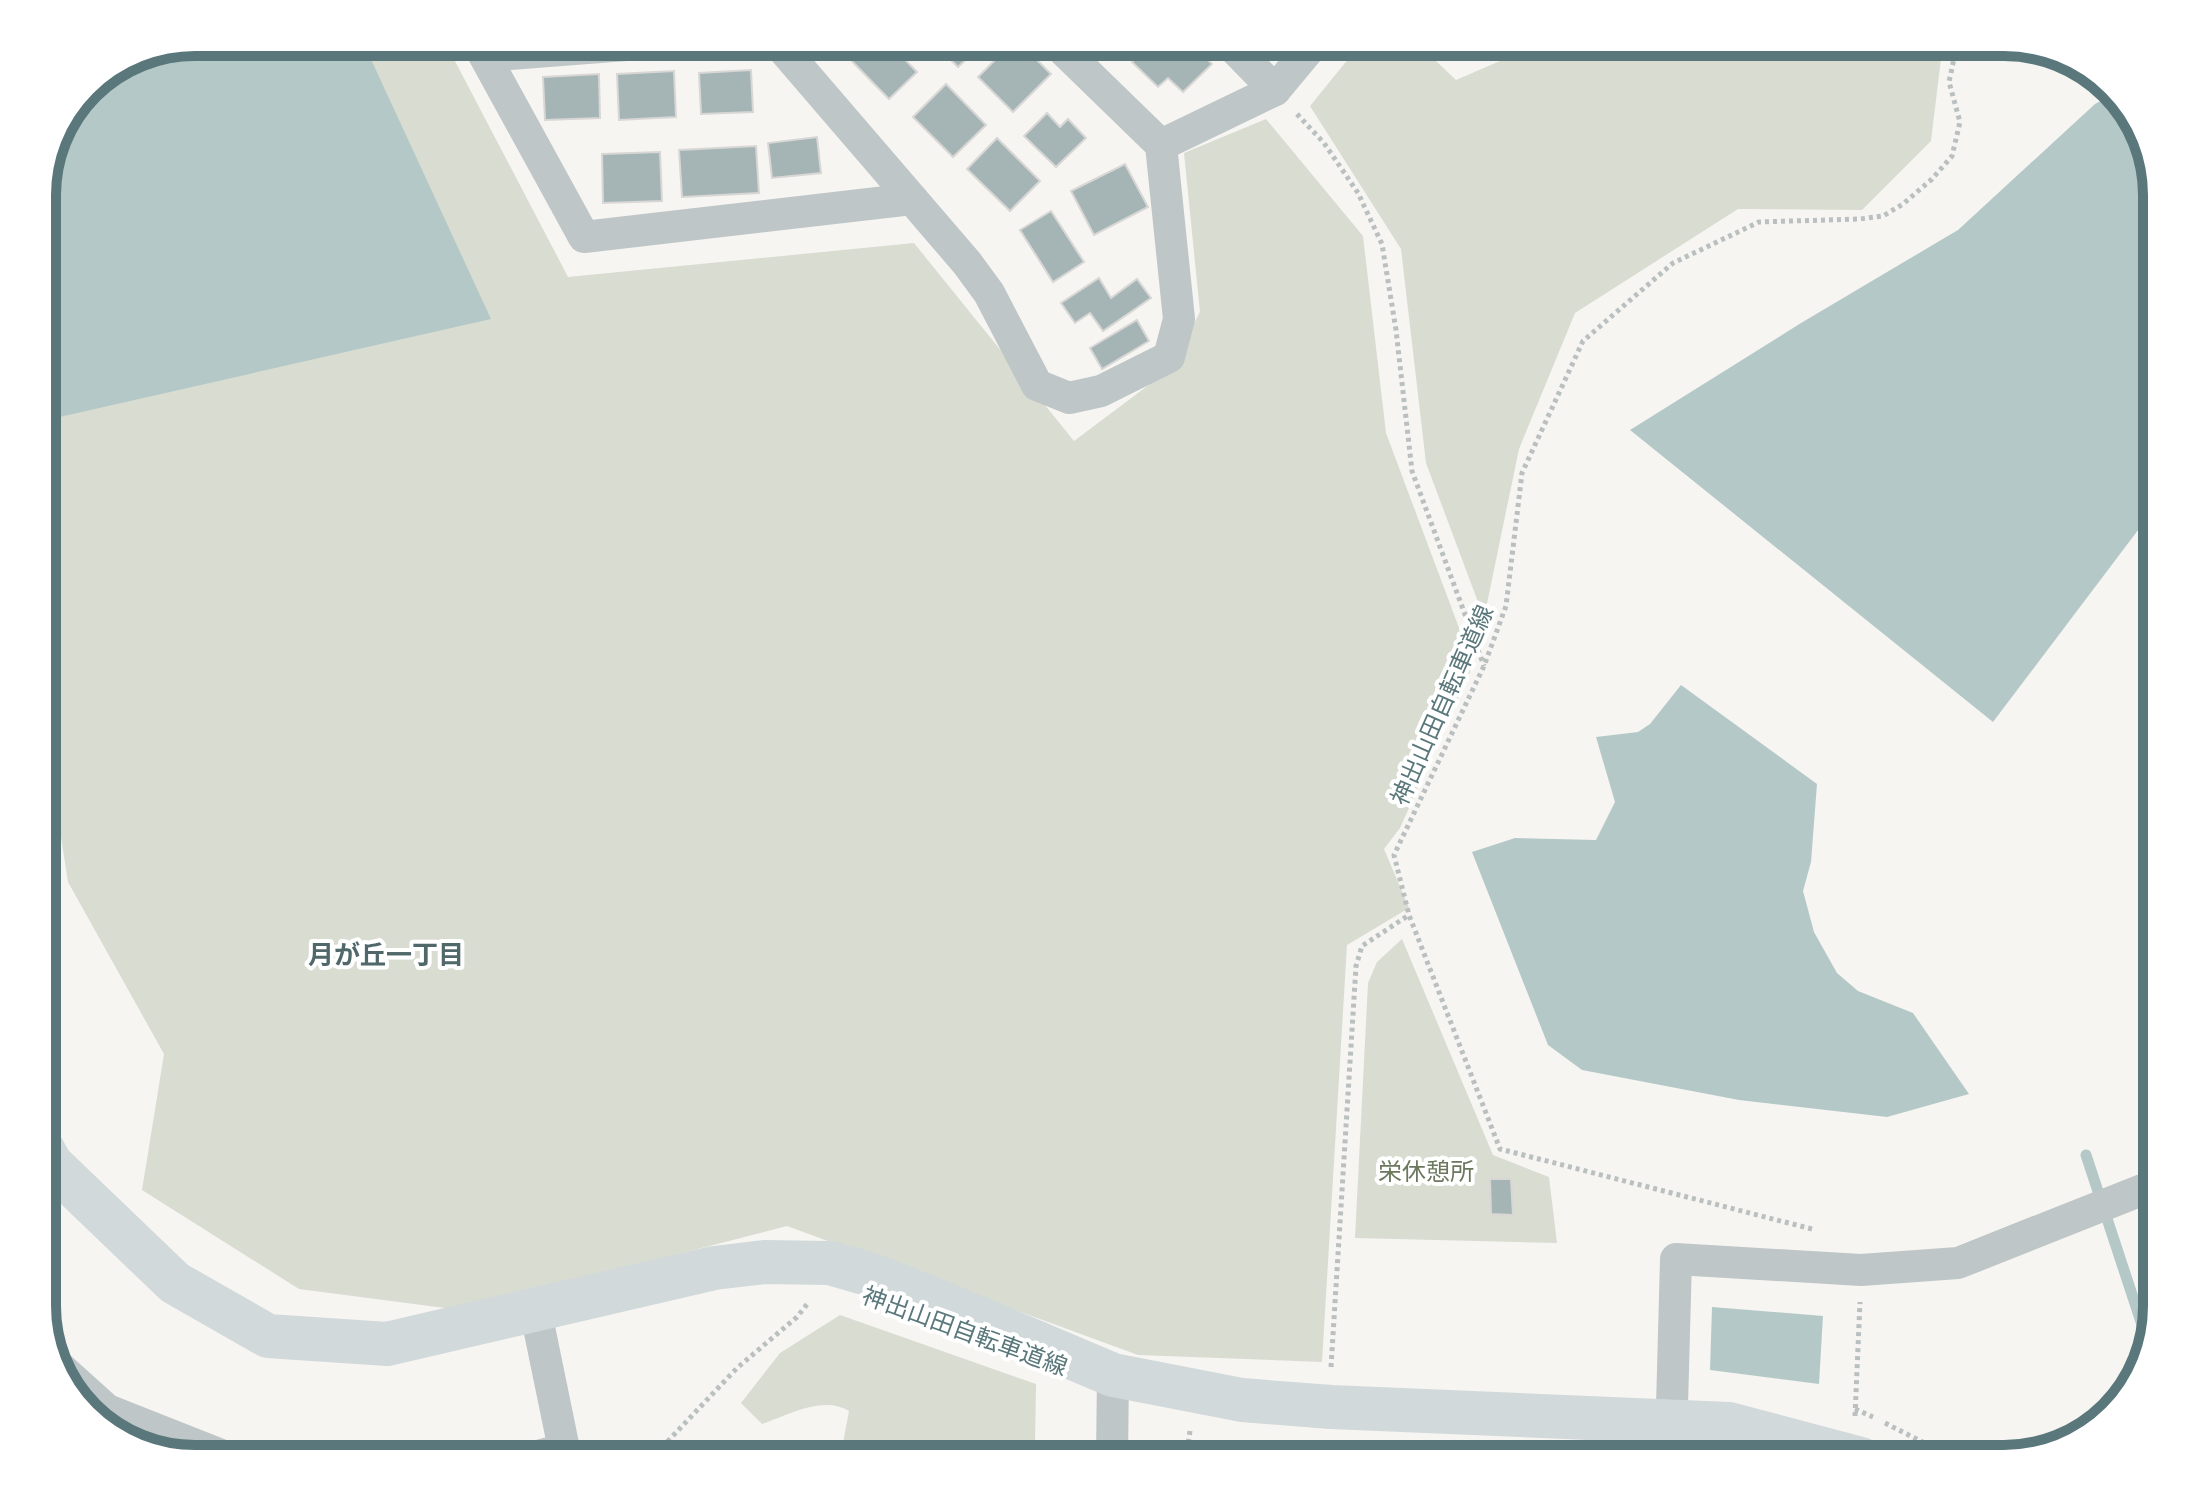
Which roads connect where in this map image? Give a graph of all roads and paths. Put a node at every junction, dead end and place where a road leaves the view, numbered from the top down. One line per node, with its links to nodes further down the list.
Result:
1 (485, 56): 9 (street)
2 (789, 56): 9 (street)
3 (1069, 56): 8 (street)
4 (1242, 56): 7 (street)
5 (1303, 56): 7 (street)
6 (1955, 56): 10 (path, 神出山田自転車道線)
7 (1275, 90): 8 (street); 10 (path)
8 (1161, 145): 9 (street)
9 (912, 199)
10 (1484, 666): 11 (path, 神出山田自転車道線)
11 (1409, 915): 14 (path, 神出山田自転車道線); 18 (path)
12 (56, 1169): 17 (street)
13 (2143, 1190): 15 (street)
14 (1819, 1231)
15 (1861, 1270): 23 (street); 30 (path)
16 (815, 1296): 26 (path)
17 (535, 1308): 19 (street); 25 (street)
18 (1330, 1374)
19 (1113, 1375): 23 (street); 27 (street)
20 (84, 1389): 24 (street)
21 (1191, 1418): 28 (path)
22 (1888, 1424): 31 (path)
23 (1671, 1429): 29 (street)
24 (196, 1445)
25 (563, 1445)
26 (664, 1445)
27 (1112, 1445)
28 (1188, 1445)
29 (1808, 1445)
30 (1857, 1445)
31 (1929, 1445)

